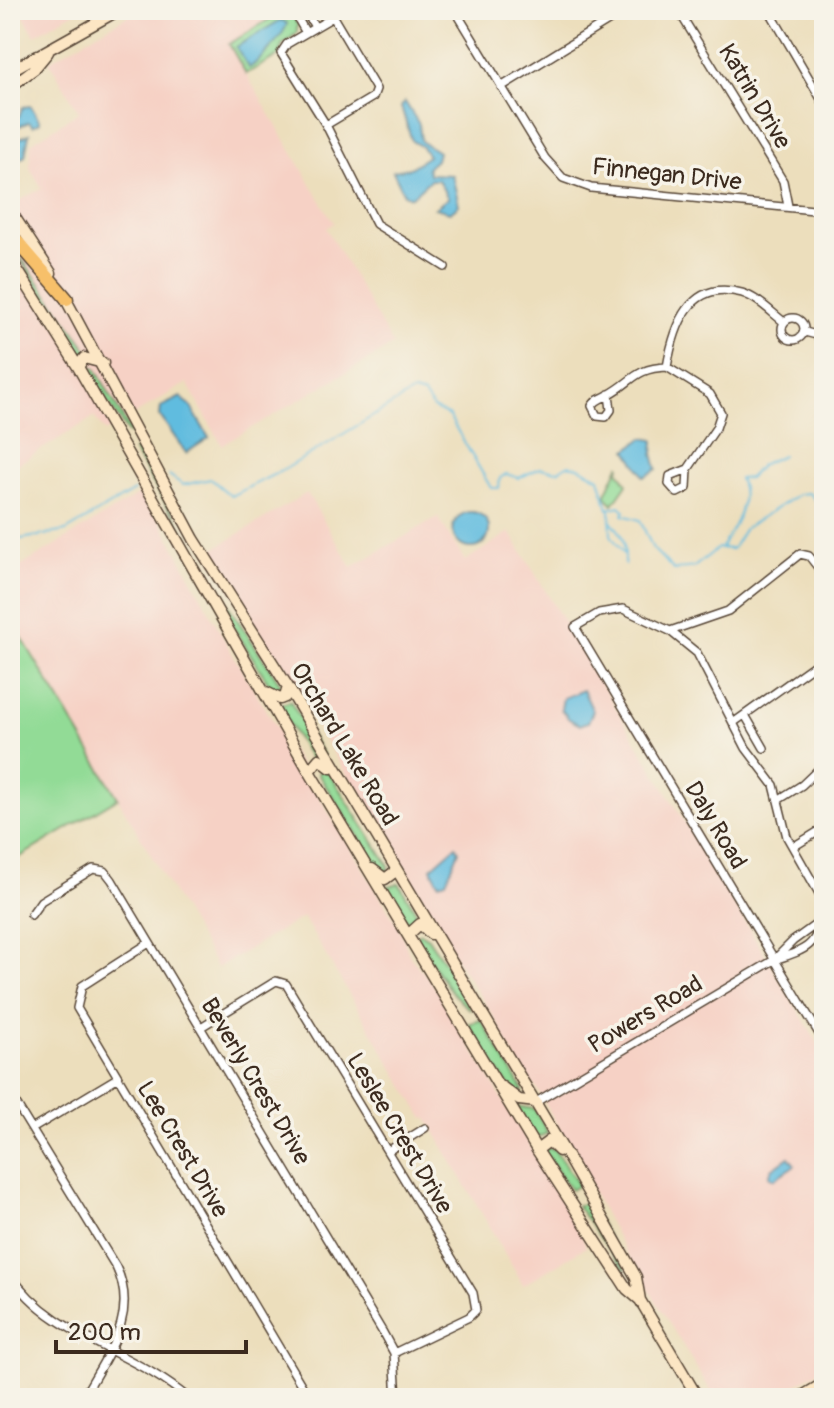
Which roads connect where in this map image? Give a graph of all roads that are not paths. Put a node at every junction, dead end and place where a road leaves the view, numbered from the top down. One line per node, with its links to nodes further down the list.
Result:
1 (119, 10): 11 (main road)
2 (293, 10): 10 (street)
3 (305, 10): 9 (street)
4 (455, 10): 15 (street, Finnegan Drive)
5 (626, 10): 15 (street)
6 (678, 10): 19 (street, Katrin Drive)
7 (769, 10): 16 (street)
8 (331, 14): 9 (street); 18 (street)
9 (315, 27): 10 (street)
10 (306, 33): 18 (street)
11 (49, 50): 12 (main road); 14 (main road)
12 (13, 66)
13 (824, 81): 16 (street)
14 (10, 87)
15 (501, 87): 19 (street, Finnegan Drive)
16 (814, 87): 17 (street)
17 (824, 104)
18 (326, 125): 24 (street)
19 (788, 206): 21 (street, Finnegan Drive)
20 (10, 210): 25 (main road, Orchard Lake Road)
21 (824, 211)
22 (13, 236): 25 (main road)
23 (10, 258): 30 (main road, Orchard Lake Road)
24 (445, 267)
25 (67, 299): 29 (main road, Orchard Lake Road)
26 (784, 322): 27 (street); 27 (street); 31 (street)
27 (805, 332): 28 (street)
28 (824, 337)
29 (103, 363): 30 (main road); 33 (main road, Orchard Lake Road)
30 (78, 367): 34 (main road, Orchard Lake Road)
31 (667, 367): 32 (street); 35 (street)
32 (609, 394)
33 (139, 432): 34 (main road); 37 (main road, Orchard Lake Road)
34 (121, 444): 36 (main road, Orchard Lake Road)
35 (688, 469)
36 (184, 550): 37 (main road); 42 (main road, Orchard Lake Road)
37 (217, 575): 41 (main road, Orchard Lake Road)
38 (824, 575): 39 (street)
39 (670, 631): 44 (street); 62 (street, Daly Road)
40 (824, 658): 43 (street)
41 (288, 687): 42 (main road); 48 (main road, Orchard Lake Road)
42 (261, 688): 47 (main road, Orchard Lake Road)
43 (745, 715): 44 (street); 45 (street)
44 (733, 723): 49 (street)
45 (764, 748)
46 (824, 764): 49 (street)
47 (309, 771): 48 (main road); 52 (main road, Orchard Lake Road)
48 (346, 784): 53 (main road, Orchard Lake Road)
49 (778, 800): 51 (street)
50 (824, 828): 51 (street)
51 (793, 847): 54 (street)
52 (367, 866): 53 (main road); 58 (main road, Orchard Lake Road)
53 (397, 870): 61 (main road, Orchard Lake Road)
54 (824, 902)
55 (31, 915): 60 (street, Beverly Crest Drive)
56 (823, 918): 57 (street); 59 (street)
57 (805, 933): 59 (street); 62 (street)
58 (409, 934): 61 (main road); 63 (main road, Orchard Lake Road)
59 (812, 942): 62 (street)
60 (149, 943): 65 (street, Beverly Crest Drive); 67 (street, Lee Crest Drive)
61 (441, 944): 64 (main road, Orchard Lake Road)
62 (774, 960): 66 (street, Daly Road); 70 (street, Powers Road)
63 (445, 995): 64 (main road); 68 (main road, Orchard Lake Road)
64 (480, 1009): 70 (main road, Orchard Lake Road)
65 (201, 1027): 74 (street, Leslee Crest Drive); 83 (street, Beverly Crest Drive)
66 (824, 1042)
67 (117, 1078): 72 (street); 87 (street, Lee Crest Drive)
68 (498, 1083): 70 (main road); 73 (main road, Orchard Lake Road)
69 (10, 1094): 72 (street)
70 (536, 1102): 75 (main road, Orchard Lake Road)
71 (425, 1128): 74 (street)
72 (32, 1129): 82 (street)
73 (537, 1150): 75 (main road); 76 (main road, Orchard Lake Road)
74 (388, 1151): 83 (street, Leslee Crest Drive)
75 (580, 1178): 77 (main road, Orchard Lake Road)
76 (555, 1179): 77 (main road); 78 (main road, Orchard Lake Road)
77 (588, 1192): 80 (main road, Orchard Lake Road)
78 (611, 1266): 80 (main road); 81 (main road, Orchard Lake Road)
79 (10, 1274): 82 (street)
80 (636, 1277): 81 (main road, Orchard Lake Road)
81 (640, 1300): 89 (main road, Orchard Lake Road)
82 (110, 1348): 85 (street); 86 (street)
83 (394, 1353): 88 (street, Beverly Crest Drive)
84 (824, 1383): 90 (main road)
85 (83, 1398)
86 (188, 1398)
87 (309, 1398)
88 (397, 1398)
89 (698, 1398)
90 (799, 1398)

